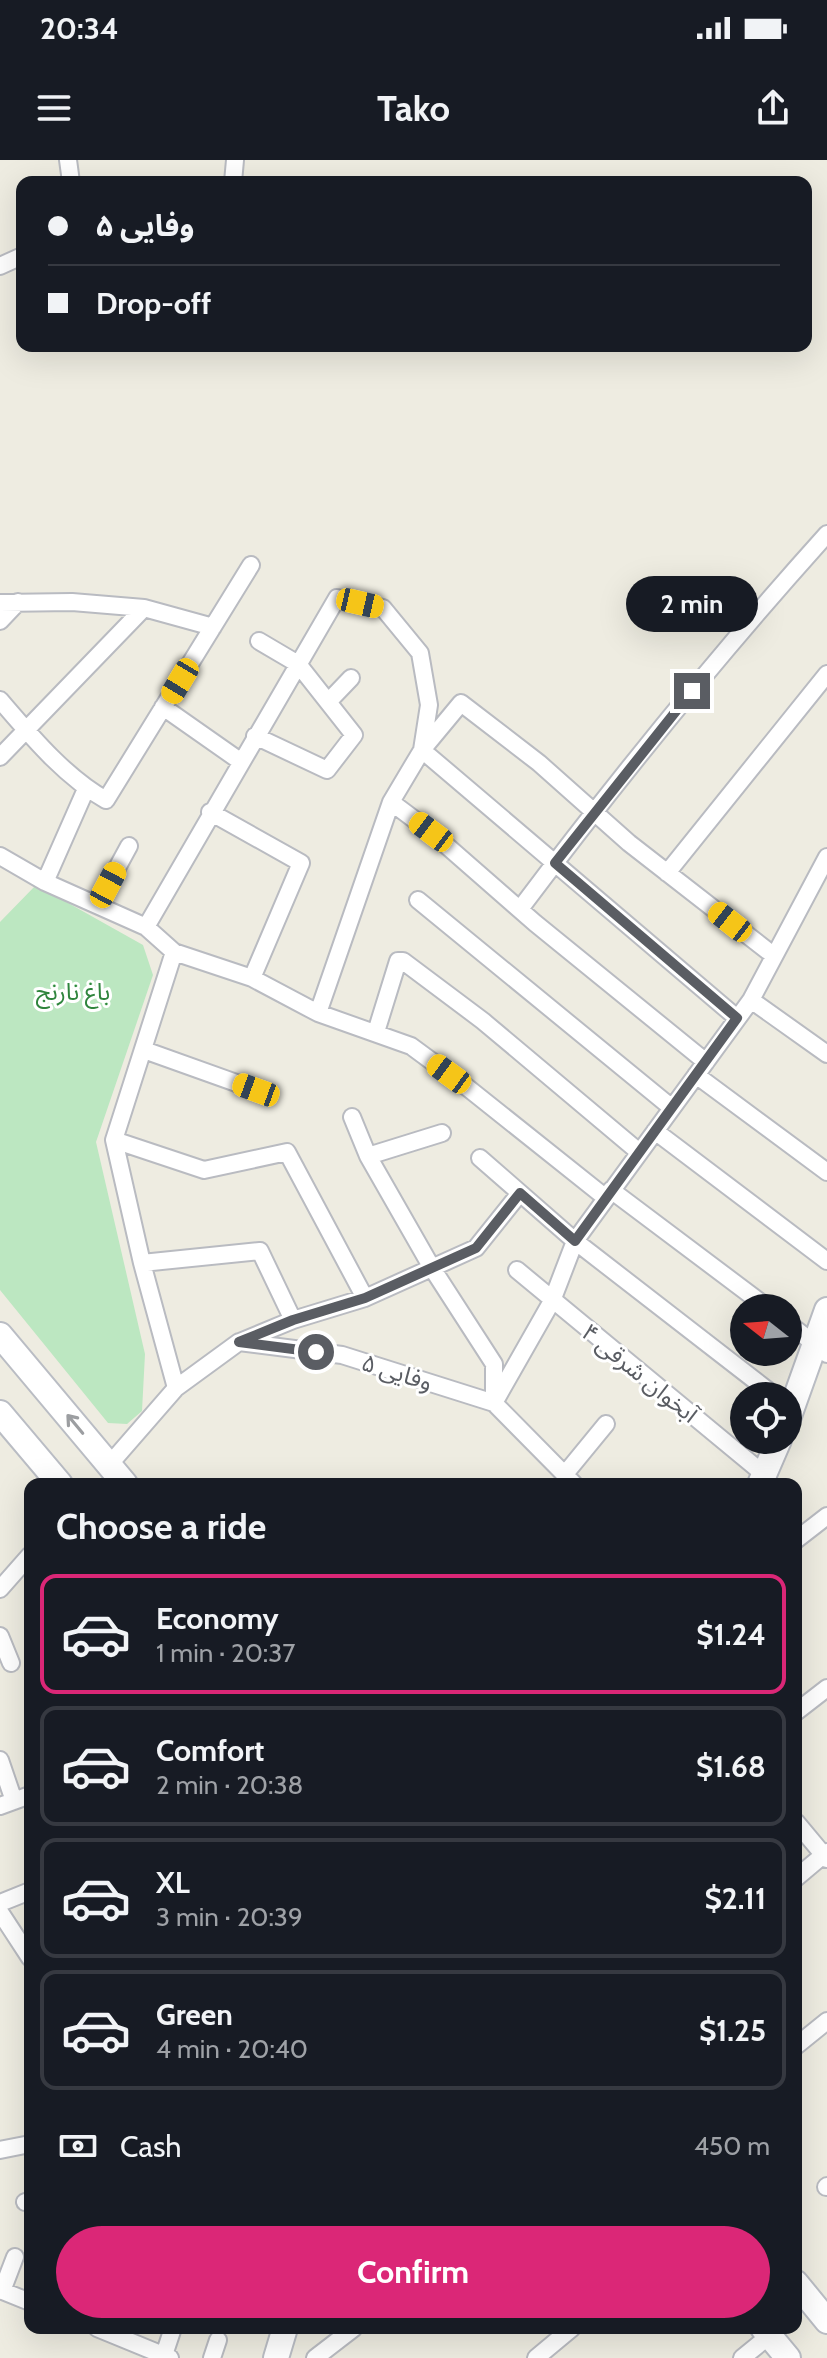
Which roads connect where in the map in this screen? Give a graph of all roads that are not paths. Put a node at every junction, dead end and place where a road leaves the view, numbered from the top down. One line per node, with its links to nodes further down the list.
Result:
1 (827, 534): 23 (street)
2 (251, 565): 7 (street)
3 (18, 602): 4 (street); 5 (street); 6 (street)
4 (0, 603)
5 (144, 608): 7 (street); 15 (street)
6 (0, 621)
7 (213, 627): 14 (street)
8 (259, 641): 9 (street)
9 (298, 664): 13 (street); 16 (street); 17 (street)
10 (827, 674): 28 (street)
11 (351, 678): 13 (street)
12 (0, 700): 15 (street)
13 (328, 702): 16 (street)
14 (163, 707): 19 (street); 20 (street)
15 (26, 730): 18 (street); 20 (street)
16 (255, 736): 19 (street)
17 (422, 750): 21 (street); 23 (street); 27 (street)
18 (0, 757)
19 (240, 761): 22 (street)
20 (86, 789): 29 (street)
21 (391, 802): 32 (street); 38 (street)
22 (210, 812): 33 (street); 36 (street)
23 (594, 812): 27 (street); 28 (street)
24 (129, 846): 31 (street)
25 (0, 856): 29 (street)
26 (827, 857): 35 (street)
27 (555, 863): 32 (street); 39 (street)
28 (667, 873): 35 (street)
29 (45, 882): 31 (street)
30 (418, 900): 45 (street)
31 (97, 905): 33 (street)
32 (520, 909): 43 (street)
33 (146, 927): 34 (street)
34 (174, 952): 36 (street); 41 (street)
35 (773, 955): 37 (street)
36 (252, 978): 38 (street)
37 (751, 1000): 39 (street); 42 (street)
38 (318, 1013): 40 (street)
39 (737, 1018): 43 (street)
40 (376, 1032): 50 (street); 55 (street)
41 (144, 1050): 44 (street); 49 (street)
42 (827, 1054)
43 (701, 1068): 45 (street); 53 (street)
44 (256, 1090)
45 (672, 1108): 47 (street)
46 (352, 1117): 51 (street)
47 (655, 1131): 50 (street); 57 (street)
48 (442, 1133): 51 (street)
49 (114, 1140): 58 (street); 62 (street)
50 (639, 1152): 55 (street)
51 (368, 1156): 59 (street)
52 (480, 1158): 54 (street)
53 (827, 1172)
54 (520, 1193): 56 (street); 59 (street)
55 (609, 1194): 56 (street); 61 (street)
56 (575, 1241): 63 (street); 70 (street)
57 (827, 1261)
58 (142, 1263): 65 (street); 72 (street)
59 (432, 1268): 62 (street); 73 (street)
60 (517, 1270): 63 (street, آبخوان شرقی ۴)
61 (748, 1294)
62 (365, 1298): 65 (street)
63 (552, 1301): 73 (street); 82 (street, آبخوان شرقی ۴)
64 (827, 1310): 69 (main road)
65 (293, 1320): 68 (street)
66 (802, 1334): 69 (street)
67 (0, 1335): 77 (main road, one-way to 67)
68 (239, 1342): 72 (street); 73 (street, وفایی ۵)
69 (821, 1349): 71 (main road)
70 (753, 1382)
71 (801, 1382)
72 (176, 1388): 77 (street)
73 (494, 1403): 80 (street)
74 (0, 1413): 78 (main road)
75 (606, 1424): 81 (street)
76 (773, 1454): 83 (main road)
77 (109, 1465): 79 (main road)
78 (55, 1478)
79 (120, 1478)
80 (569, 1478)
81 (571, 1478)
82 (760, 1478)
83 (763, 1478)
84 (827, 1516): 85 (street)
85 (802, 1535)
86 (24, 1562): 87 (street)
87 (0, 1589)
88 (0, 1636): 89 (street)
89 (11, 1663)
90 (827, 1688): 91 (street)
91 (802, 1707)
92 (0, 1760): 93 (street)
93 (15, 1801)
94 (802, 1829): 95 (street)
95 (826, 1855): 96 (street)
96 (802, 1873)
97 (24, 1893): 98 (street)
98 (0, 1903)
99 (0, 1912): 100 (street)
100 (24, 1949)
101 (827, 2021): 102 (street)
102 (802, 2041)
103 (24, 2145): 104 (street)
104 (0, 2150)
105 (15, 2257): 106 (street)
106 (1, 2290): 108 (street)
107 (802, 2290): 109 (main road)
108 (24, 2300)
109 (827, 2321)
110 (129, 2334): 118 (street)
111 (172, 2334): 118 (street)
112 (283, 2334): 120 (main road)
113 (346, 2334): 121 (street)
114 (565, 2334): 122 (street)
115 (764, 2334): 123 (street)
116 (768, 2334): 124 (main road)
117 (218, 2340): 119 (street)
118 (167, 2357)
119 (212, 2358)
120 (276, 2358)
121 (315, 2358)
122 (536, 2358)
123 (742, 2358)
124 (788, 2358)

